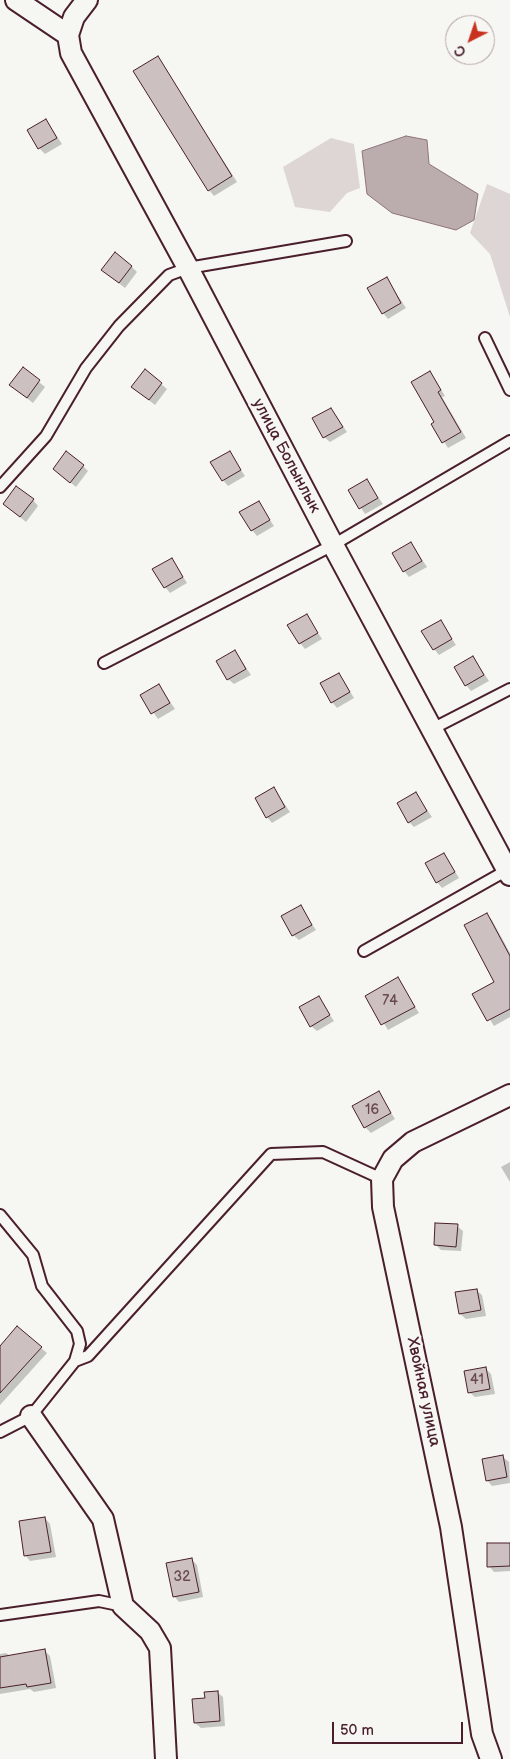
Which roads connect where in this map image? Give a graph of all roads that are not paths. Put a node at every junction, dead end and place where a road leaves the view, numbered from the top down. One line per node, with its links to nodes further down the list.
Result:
1 (16, 0): 3 (street)
2 (87, 0): 3 (street)
3 (68, 35): 5 (street, улица Болынлык)
4 (346, 241): 5 (lane)
5 (188, 268): 9 (lane); 10 (street, улица Болынлык)
6 (485, 338): 7 (lane)
7 (510, 390)
8 (510, 441): 10 (lane)
9 (0, 487)
10 (332, 545): 11 (lane); 13 (street, улица Болынлык)
11 (104, 663)
12 (510, 689): 13 (lane)
13 (432, 729): 14 (street, улица Болынлык)
14 (509, 871): 15 (lane)
15 (364, 951)
16 (510, 1096): 17 (street)
17 (382, 1179): 19 (lane); 25 (street, Хвойная улица)
18 (0, 1215): 19 (lane)
19 (75, 1361): 20 (lane)
20 (31, 1416): 21 (lane); 22 (street)
21 (0, 1432)
22 (123, 1606): 23 (lane); 24 (street)
23 (0, 1616)
24 (166, 1759)
25 (491, 1759)

